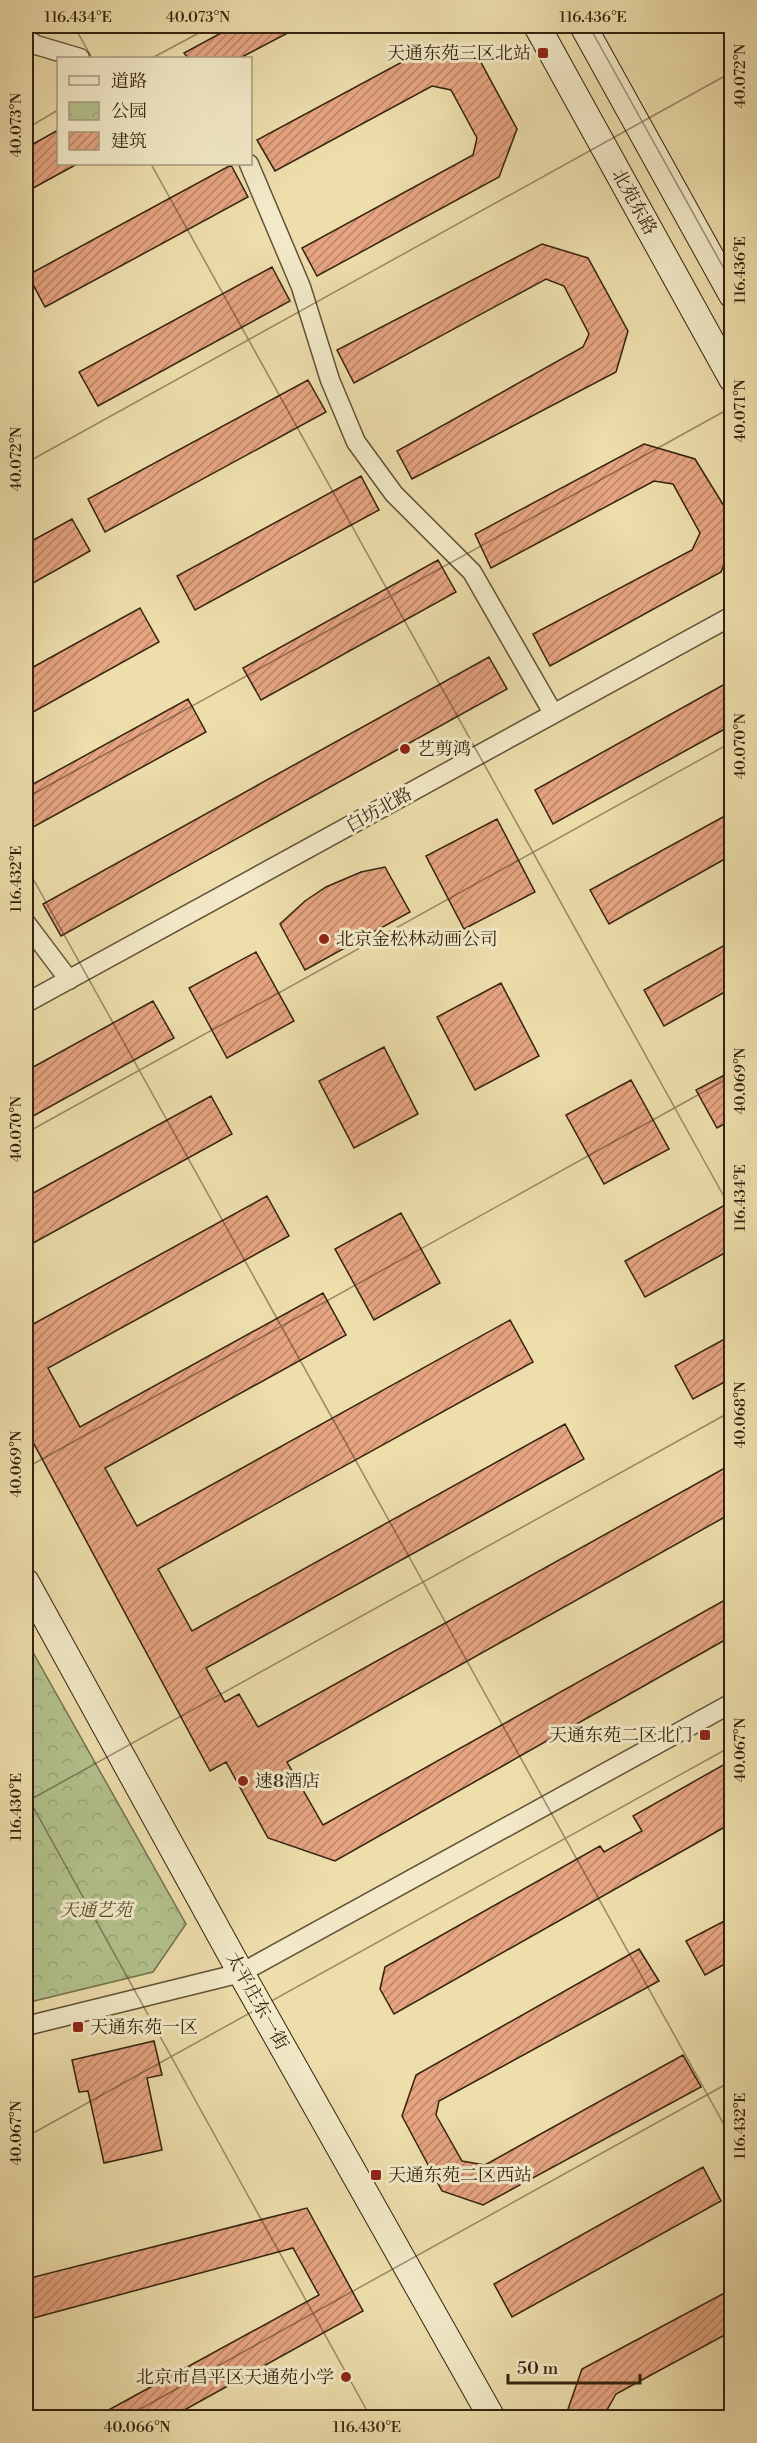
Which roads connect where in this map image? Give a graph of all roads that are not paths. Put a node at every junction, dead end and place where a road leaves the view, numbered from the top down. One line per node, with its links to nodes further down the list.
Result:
1 (537, 26): 8 (street, 北苑东路)
2 (583, 26): 6 (street)
3 (29, 44): 4 (street)
4 (76, 57)
5 (249, 165): 10 (street)
6 (724, 263): 7 (street)
7 (732, 295)
8 (732, 379)
9 (732, 616): 10 (street, 白坊北路)
10 (554, 713): 12 (street, 白坊北路)
11 (26, 923): 12 (street)
12 (69, 980): 13 (street, 白坊北路)
13 (26, 1003)
14 (26, 1582): 16 (street, 太平庄东一街)
15 (732, 1703): 16 (street)
16 (241, 1973): 17 (street); 18 (street, 太平庄东一街)
17 (26, 2026)
18 (492, 2418)

